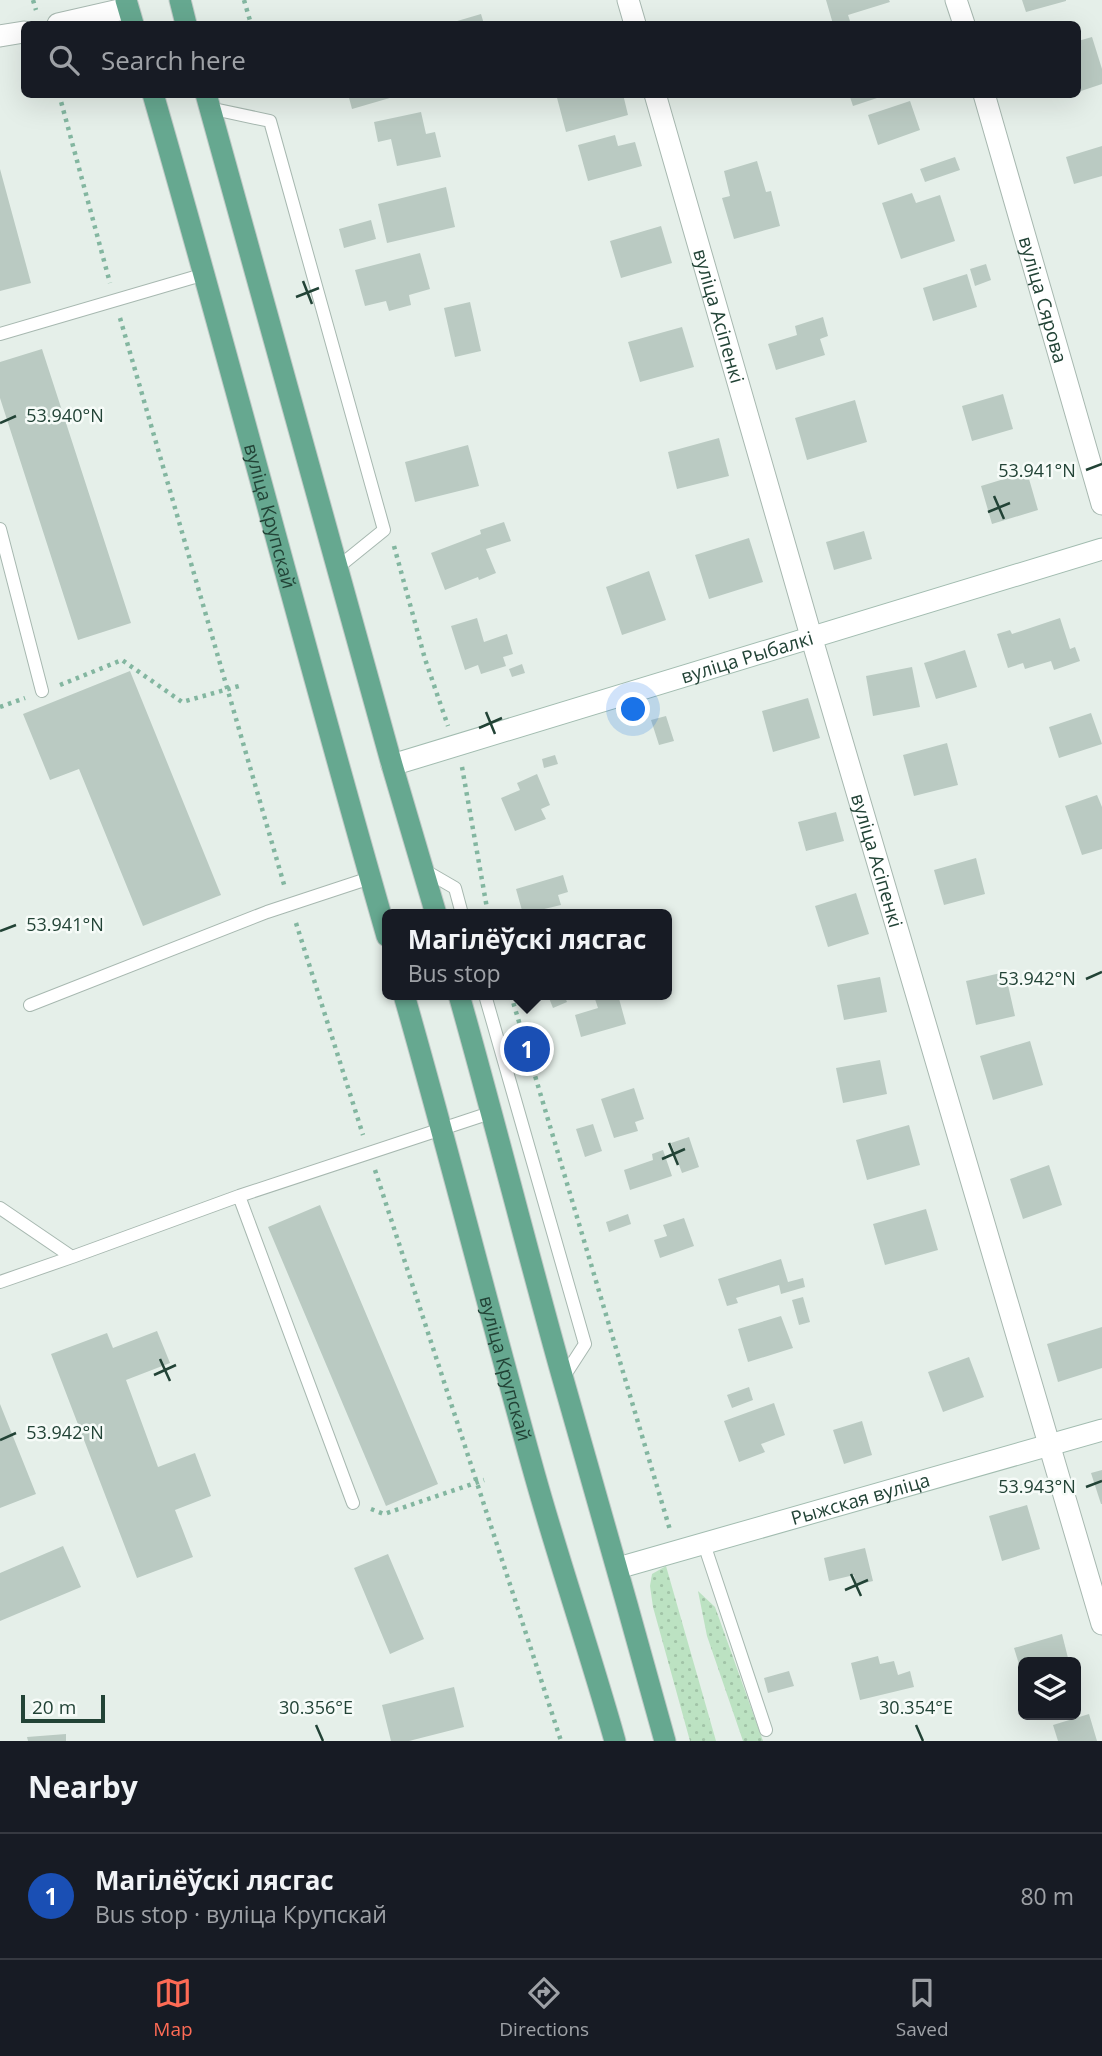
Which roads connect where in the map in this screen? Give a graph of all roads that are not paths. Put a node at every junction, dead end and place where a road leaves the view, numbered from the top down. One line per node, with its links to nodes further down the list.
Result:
1 (180, 0): 6 (main road)
2 (628, 0): 7 (street)
3 (956, 0): 8 (street)
4 (129, 11): 5 (street)
5 (74, 21)
6 (185, 21)
7 (634, 21)
8 (963, 21)
9 (21, 32): 10 (street)
10 (0, 36)
11 (154, 98): 15 (main road, вуліца Крупскай)
12 (656, 98): 21 (street, вуліца Асіпенкі)
13 (985, 98): 17 (street, вуліца Сярова)
14 (208, 101): 20 (main road); 20 (lane)
15 (205, 274): 16 (lane); 25 (main road, вуліца Крупскай)
16 (0, 334)
17 (1102, 504)
18 (0, 529): 22 (lane)
19 (1102, 549): 21 (street, вуліца Рыбалкі)
20 (337, 568): 23 (main road)
21 (811, 636): 23 (street, вуліца Рыбалкі); 41 (street, вуліца Асіпенкі)
22 (42, 691)
23 (392, 765): 24 (main road)
24 (423, 870): 26 (main road); 27 (lane)
25 (370, 877): 28 (main road, вуліца Крупскай); 32 (lane)
26 (435, 909)
27 (461, 909)
28 (382, 919)
29 (405, 1000): 34 (main road, вуліца Крупскай)
30 (460, 1000): 33 (main road)
31 (486, 1000): 39 (lane)
32 (30, 1005)
33 (493, 1112): 34 (lane); 39 (main road)
34 (442, 1128): 35 (lane); 47 (main road, вуліца Крупскай)
35 (239, 1196): 37 (lane); 42 (lane)
36 (0, 1208): 37 (lane)
37 (72, 1257): 38 (lane)
38 (0, 1282)
39 (563, 1378): 44 (main road)
40 (1102, 1430): 41 (street, Рыжская вуліца)
41 (1049, 1445): 43 (street, Рыжская вуліца); 45 (street, вуліца Асіпенкі)
42 (354, 1503)
43 (704, 1544): 44 (street, Рыжская вуліца); 46 (lane)
44 (618, 1568): 48 (main road)
45 (1102, 1624)
46 (766, 1730)
47 (615, 1741)
48 (665, 1741)

